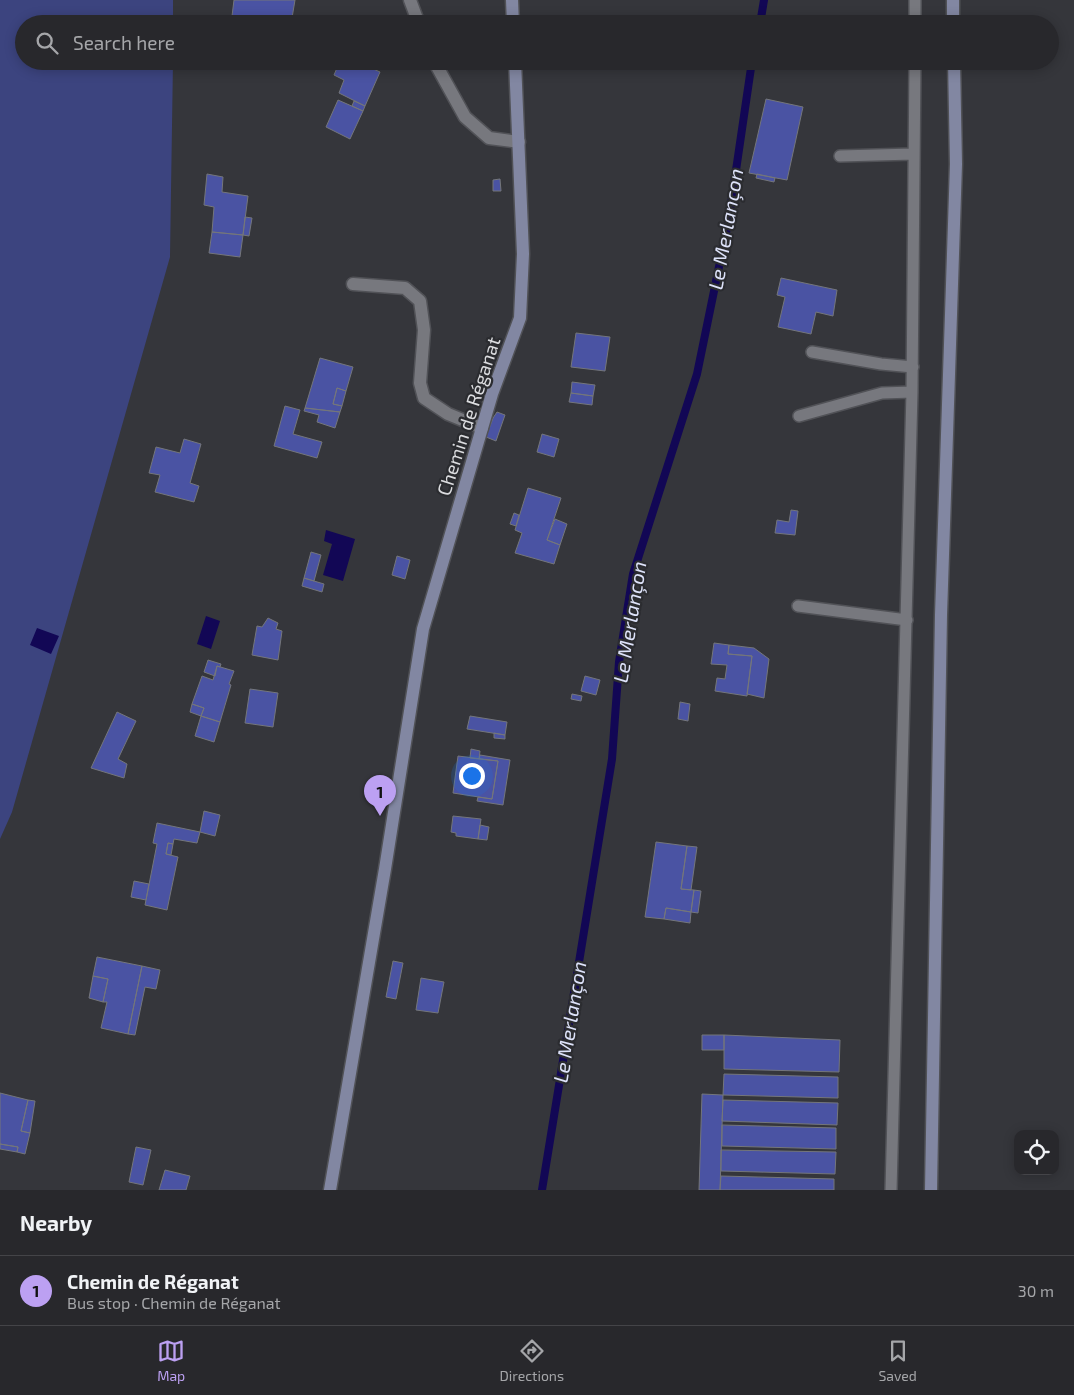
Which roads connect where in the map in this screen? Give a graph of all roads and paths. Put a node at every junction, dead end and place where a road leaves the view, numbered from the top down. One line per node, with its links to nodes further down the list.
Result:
1 (410, 0): 5 (street)
2 (512, 0): 6 (street)
3 (915, 0): 7 (lane)
4 (953, 0): 8 (street)
5 (416, 15)
6 (513, 15)
7 (915, 15)
8 (953, 15)
9 (439, 70): 13 (street)
10 (515, 70): 13 (street, Chemin de Réganat)
11 (915, 70): 14 (lane)
12 (954, 70): 26 (street)
13 (519, 142): 21 (street, Chemin de Réganat)
14 (913, 154): 15 (lane); 18 (lane)
15 (840, 156)
16 (353, 284): 21 (street)
17 (812, 352): 18 (lane)
18 (912, 367): 19 (lane)
19 (912, 392): 20 (lane); 23 (lane)
20 (799, 416)
21 (482, 428): 24 (street, Chemin de Réganat)
22 (798, 606): 23 (lane)
23 (906, 620): 25 (lane)
24 (330, 1190)
25 (892, 1190)
26 (931, 1190)

